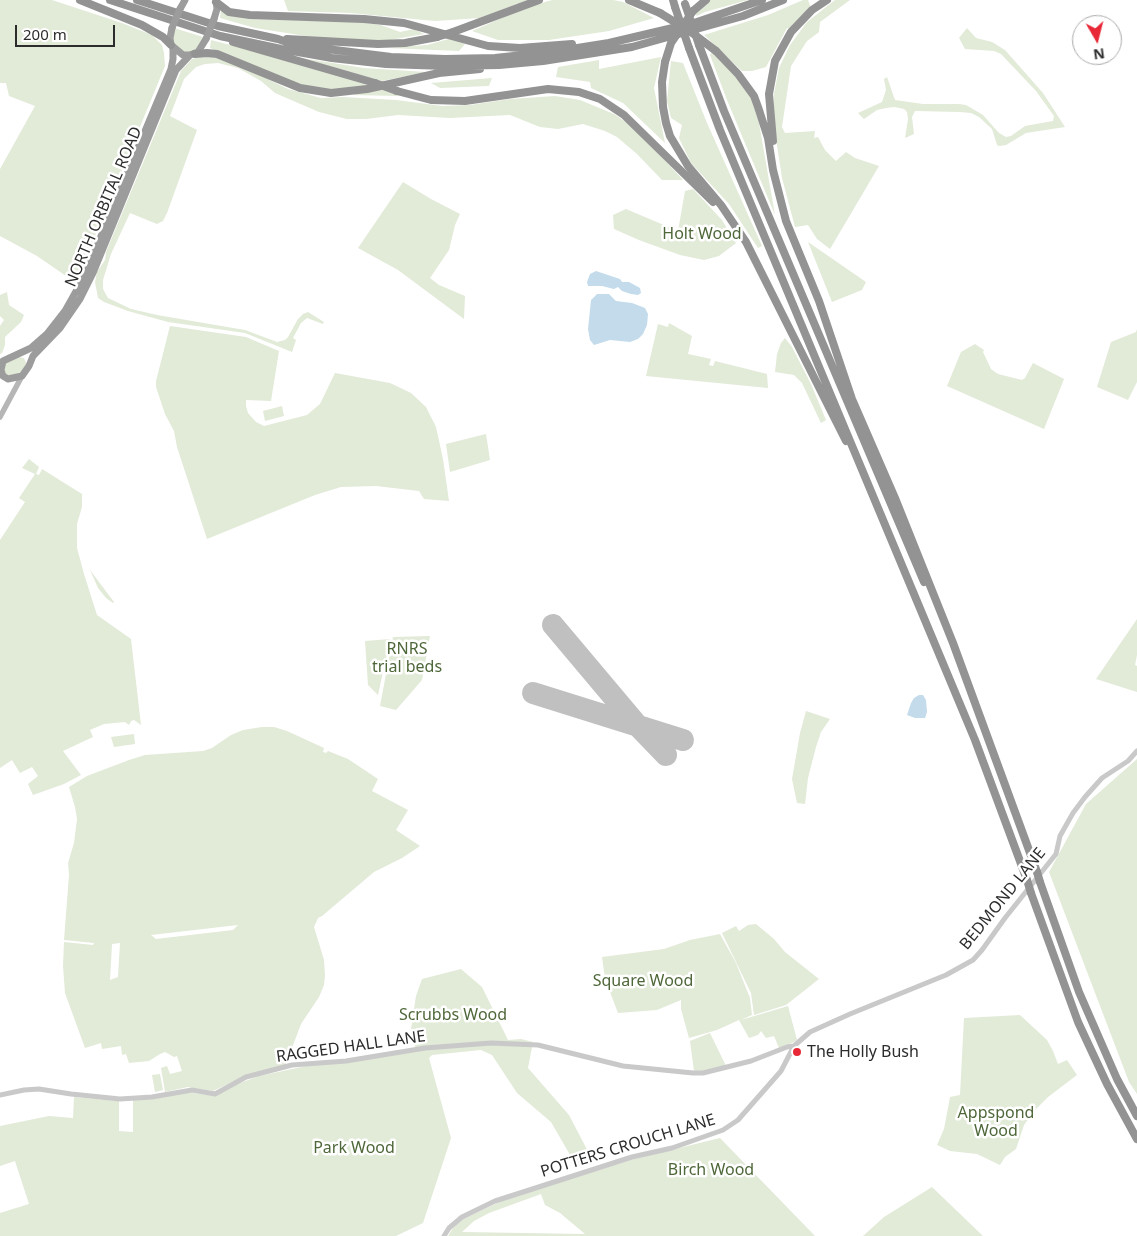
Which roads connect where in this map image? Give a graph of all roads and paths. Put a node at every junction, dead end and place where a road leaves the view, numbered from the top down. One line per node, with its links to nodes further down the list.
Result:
1 (80, 0): 17 (highway)
2 (110, 0): 14 (highway)
3 (137, 0): 15 (highway)
4 (185, 0): 17 (highway, NORTH ORBITAL ROAD, bridge)
5 (539, 0): 15 (highway, bridge)
6 (629, 0): 20 (highway, bridge)
7 (706, 0): 21 (highway, bridge)
8 (762, 0): 16 (highway)
9 (783, 0): 19 (highway)
10 (827, 0): 20 (highway)
11 (216, 1): 16 (highway); 18 (highway, NORTH ORBITAL ROAD, bridge)
12 (684, 2): 31 (highway, bridge)
13 (674, 4): 29 (highway, bridge)
14 (220, 36): 19 (highway); 21 (highway, bridge)
15 (278, 39): 16 (highway)
16 (609, 43)
17 (172, 46): 18 (highway); 22 (highway, NORTH ORBITAL ROAD)
18 (193, 55): 19 (highway); 23 (highway, NORTH ORBITAL ROAD)
19 (499, 65)
20 (780, 200): 31 (highway)
21 (740, 231): 29 (highway)
22 (19, 354): 23 (highway); 24 (highway)
23 (30, 363): 26 (highway)
24 (1, 364): 25 (highway)
25 (4, 376): 26 (highway); 27 (main road)
26 (22, 376): 27 (main road)
27 (12, 393): 28 (main road)
28 (0, 417)
29 (884, 522): 36 (highway, bridge)
30 (1137, 751): 32 (street, BEDMOND LANE)
31 (993, 755): 35 (highway, bridge)
32 (847, 1015): 33 (street, RAGGED HALL LANE)
33 (794, 1046): 34 (street, RAGGED HALL LANE); 37 (street, POTTERS CROUCH LANE)
34 (0, 1095)
35 (1137, 1116)
36 (1137, 1139)
37 (444, 1236)

